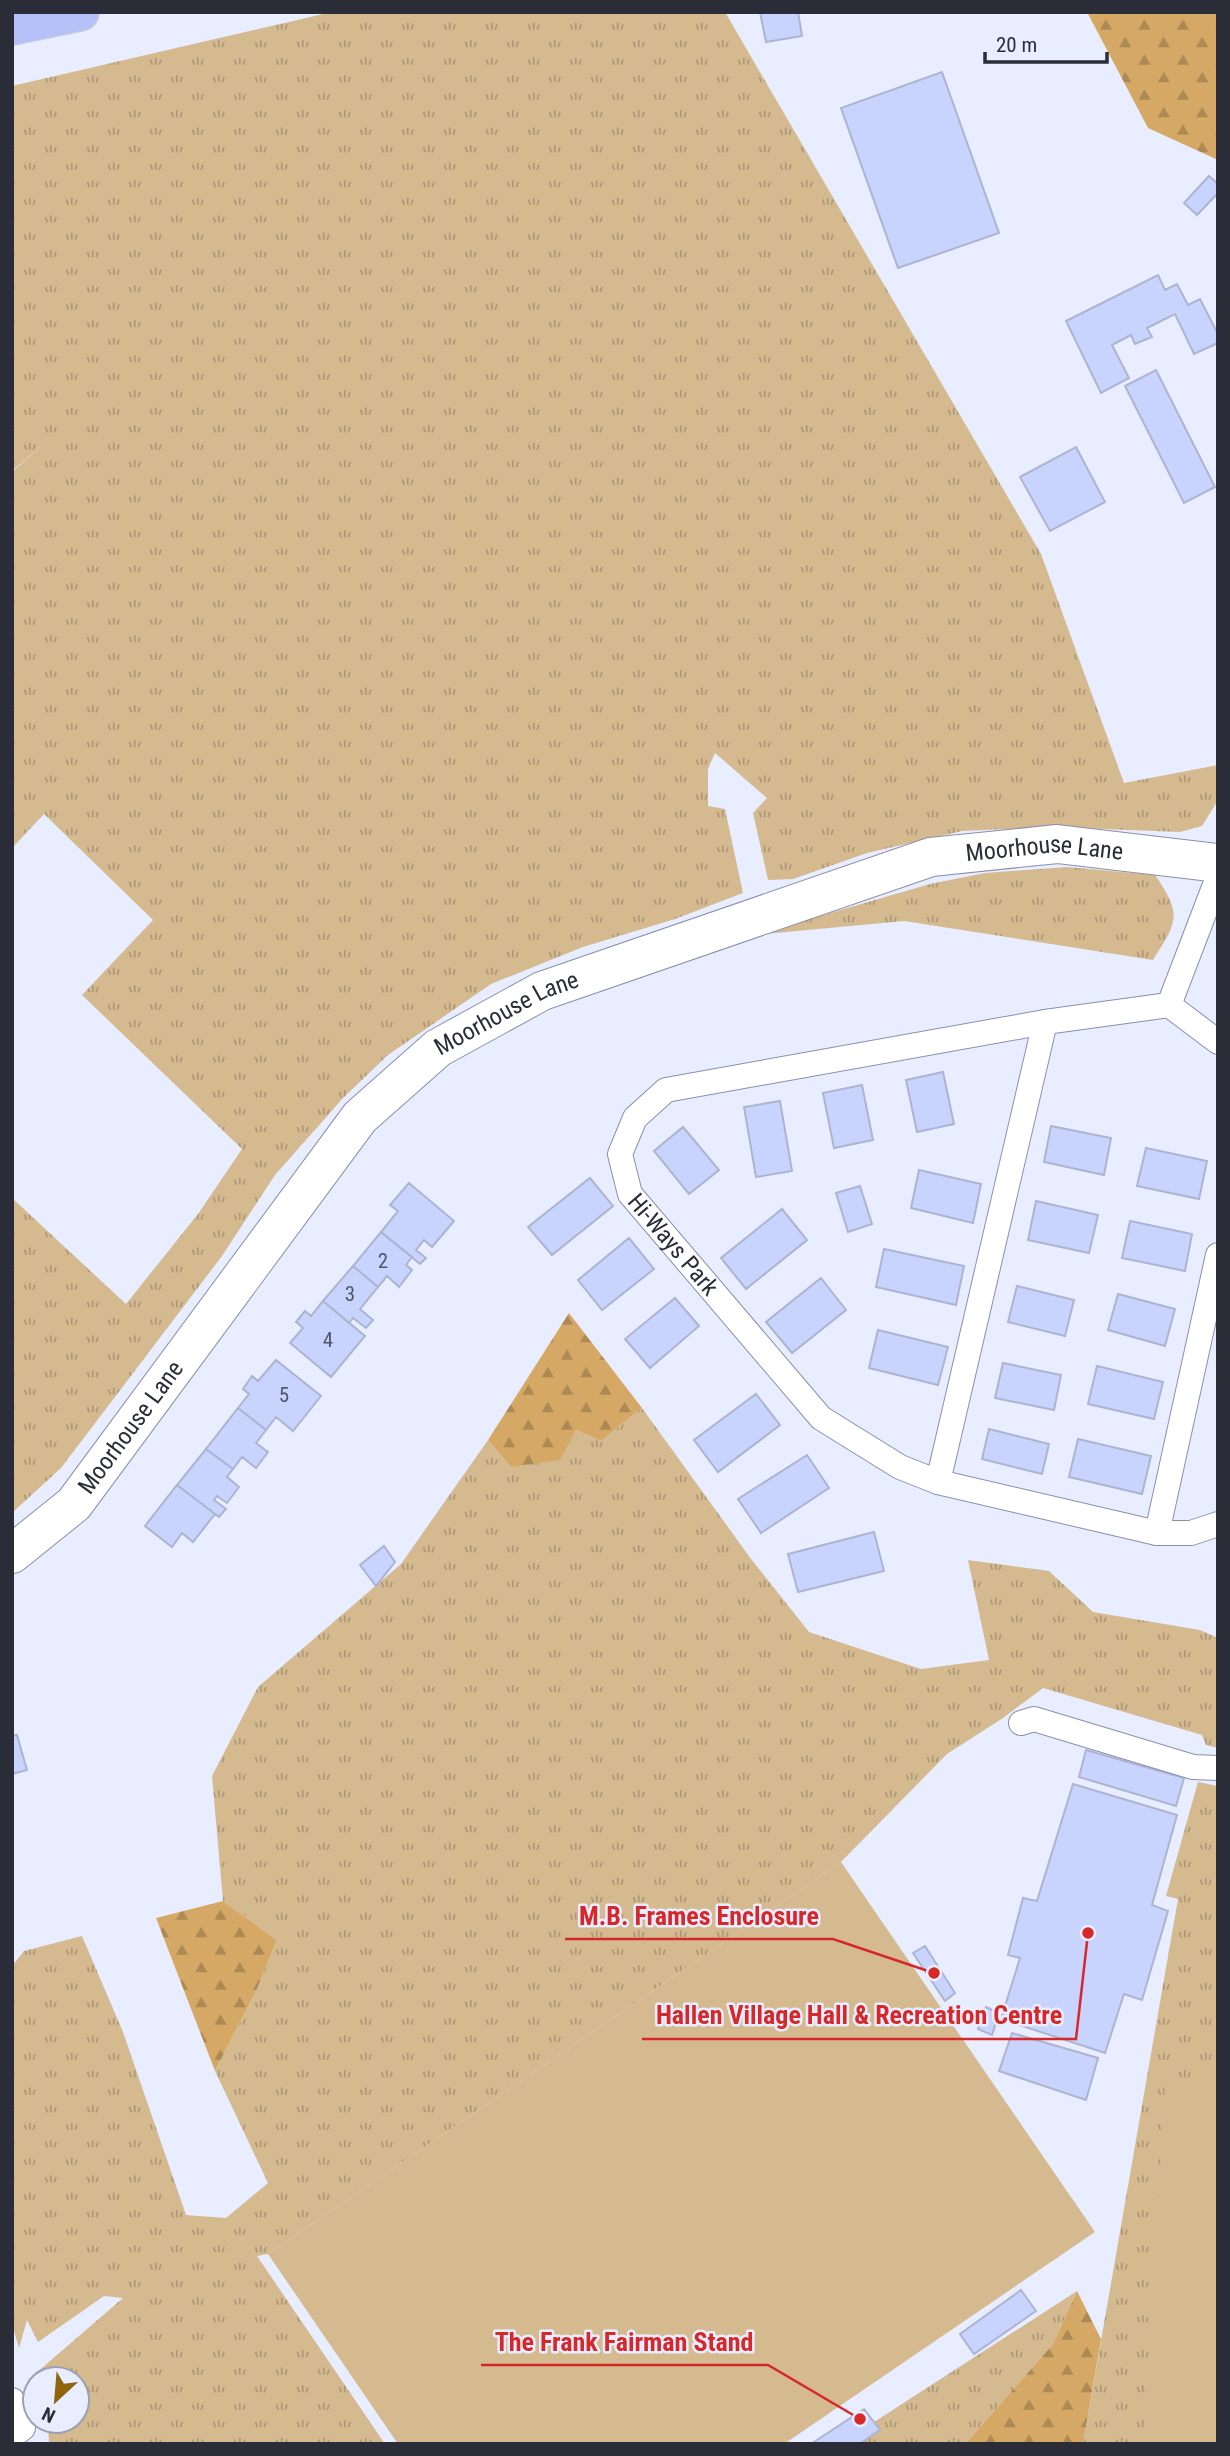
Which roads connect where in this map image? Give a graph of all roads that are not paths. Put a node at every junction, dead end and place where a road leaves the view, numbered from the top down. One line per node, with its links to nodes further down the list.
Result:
1 (80, 12): 2 (highway)
2 (12, 26)
3 (1218, 863): 12 (street, Moorhouse Lane)
4 (1218, 877): 5 (lane)
5 (1168, 1005): 6 (lane, Hi-Ways Park); 7 (lane)
6 (1045, 1022): 9 (lane); 9 (lane, Hi-Ways Park)
7 (1218, 1042)
8 (1218, 1255): 11 (lane)
9 (938, 1482): 11 (lane, Hi-Ways Park)
10 (1218, 1524): 11 (lane, Hi-Ways Park)
11 (1157, 1533)
12 (12, 1554)
13 (1021, 1723): 14 (lane)
14 (1218, 1768)
15 (12, 2400): 16 (lane)
16 (12, 2436)

